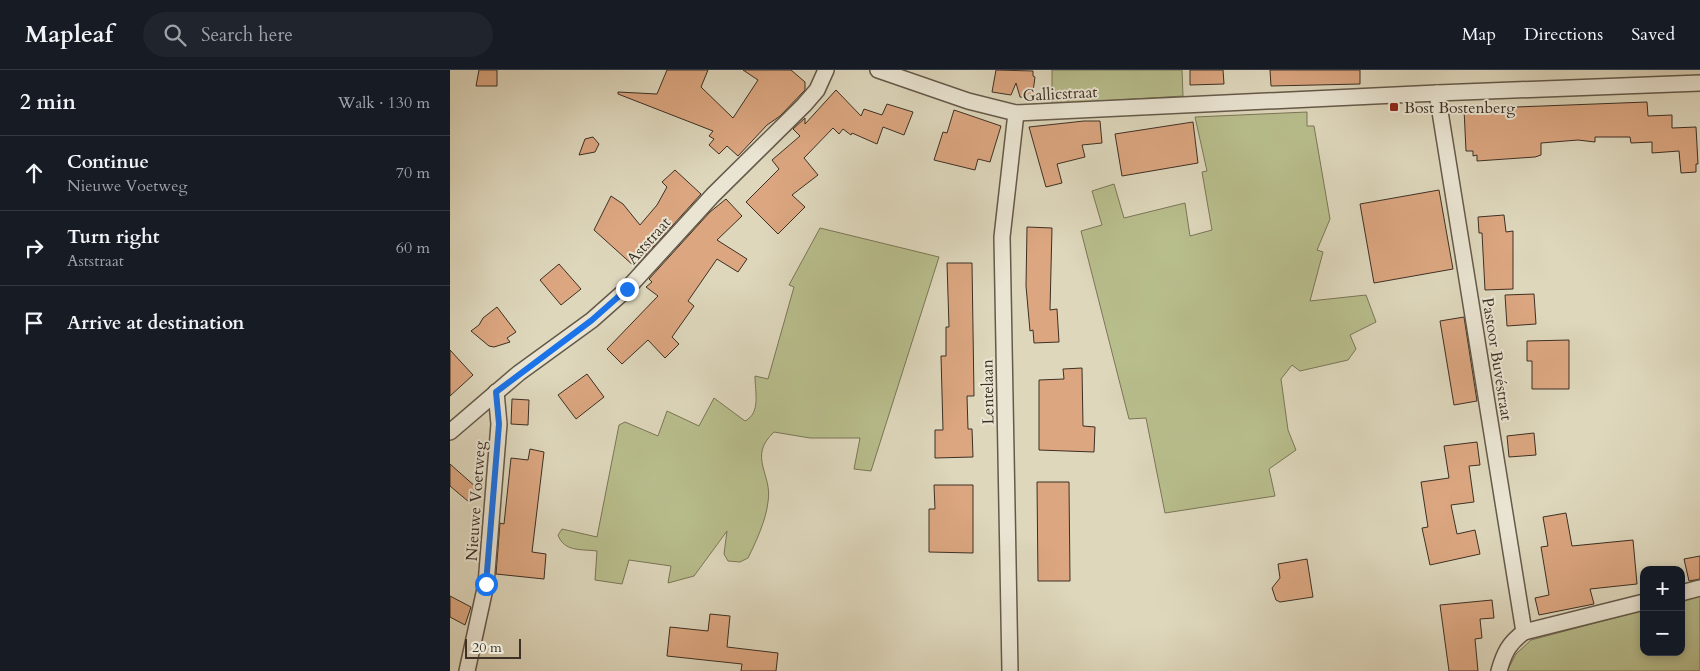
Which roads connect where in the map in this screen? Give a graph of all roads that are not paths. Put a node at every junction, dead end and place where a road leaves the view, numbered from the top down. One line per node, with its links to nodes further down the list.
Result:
1 (826, 70): 6 (street, Aststraat)
2 (878, 70): 5 (street, Gallicstraat)
3 (1699, 85): 4 (street, Gallicstraat)
4 (1437, 93): 5 (street, Gallicstraat); 11 (street, Pastoor Buvéstraat)
5 (1016, 113): 13 (street, Lentelaan)
6 (496, 392): 7 (street, Aststraat); 12 (street, Nieuwe Voetweg)
7 (450, 432)
8 (1700, 588): 9 (street)
9 (1685, 592)
10 (1640, 603): 11 (street)
11 (1524, 632): 14 (street)
12 (467, 671)
13 (1010, 671)
14 (1499, 671)

